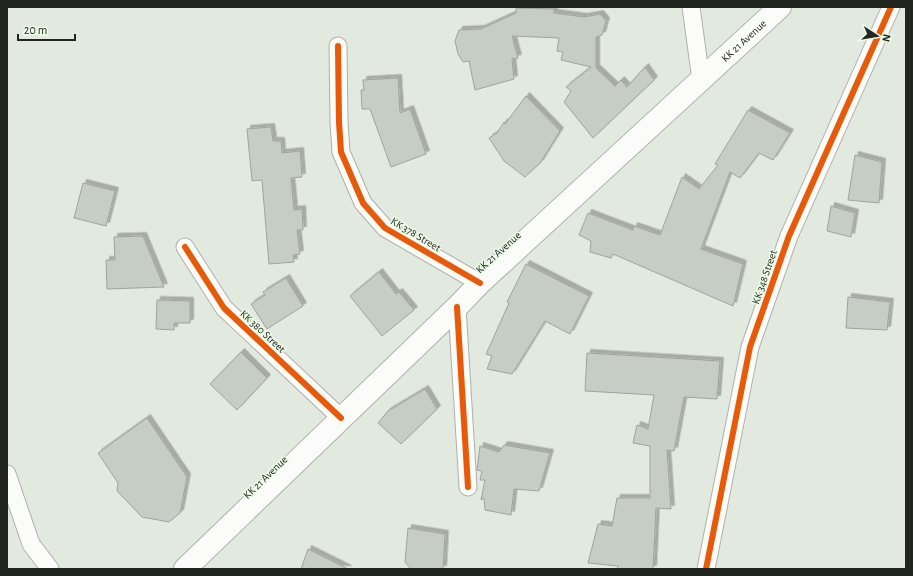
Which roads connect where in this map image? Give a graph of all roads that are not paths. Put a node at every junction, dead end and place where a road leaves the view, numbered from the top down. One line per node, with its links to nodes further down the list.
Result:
1 (691, 7): 5 (street)
2 (780, 7): 5 (main road, KK 21 Avenue)
3 (891, 7): 14 (street, KK 348 Street)
4 (338, 46): 7 (street, KK 378 Street)
5 (701, 80): 7 (main road, KK 21 Avenue)
6 (185, 247): 9 (street, KK 380 Street)
7 (480, 283): 8 (main road, KK 21 Avenue)
8 (458, 307): 9 (main road, KK 21 Avenue); 11 (street)
9 (341, 418): 13 (main road, KK 21 Avenue)
10 (7, 474): 12 (street)
11 (468, 487)
12 (50, 569)
13 (185, 569)
14 (706, 569)

